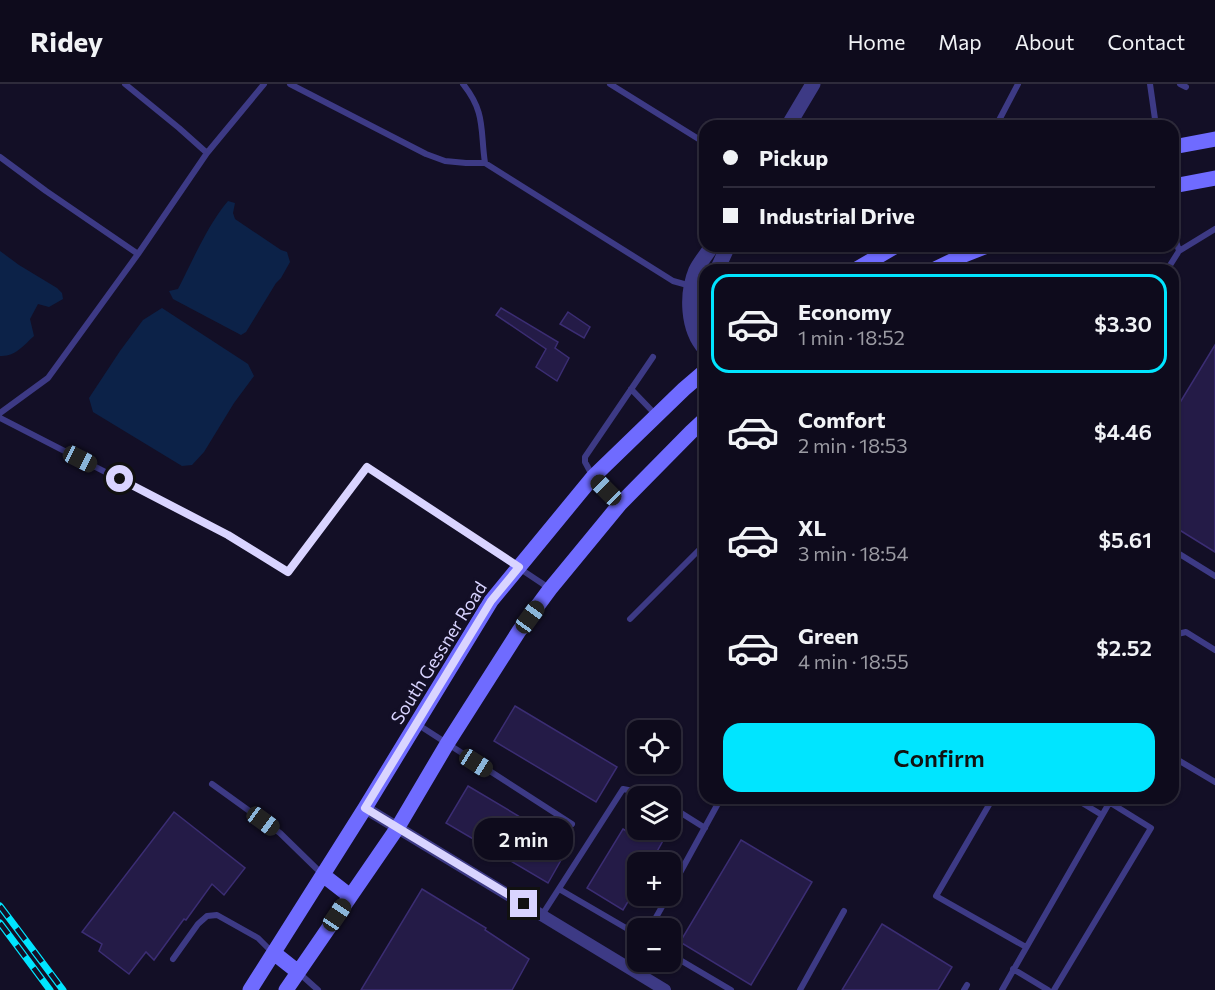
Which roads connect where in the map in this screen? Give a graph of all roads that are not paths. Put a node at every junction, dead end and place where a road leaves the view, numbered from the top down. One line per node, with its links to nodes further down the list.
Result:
1 (125, 84): 15 (lane)
2 (264, 84): 15 (lane)
3 (290, 84): 17 (lane)
4 (463, 84): 17 (lane)
5 (610, 84): 12 (lane)
6 (813, 84): 9 (street)
7 (1018, 84): 10 (lane)
8 (1150, 84): 11 (lane)
9 (792, 120)
10 (999, 120)
11 (1155, 120)
12 (699, 139)
13 (1215, 139): 14 (main road)
14 (1179, 146)
15 (207, 153): 24 (lane)
16 (0, 157): 24 (lane)
17 (485, 163): 28 (lane)
18 (1215, 178): 19 (main road)
19 (1179, 185)
20 (1215, 229): 21 (lane)
21 (1179, 251)
22 (886, 252): 25 (main road)
23 (972, 252): 26 (main road)
24 (138, 254): 33 (lane)
25 (865, 264)
26 (945, 264)
27 (699, 266): 28 (street)
28 (698, 287): 29 (street)
29 (699, 339)
30 (653, 357): 32 (lane)
31 (699, 376): 34 (main road, South Gessner Road)
32 (631, 389): 34 (lane); 37 (lane)
33 (0, 413)
34 (656, 416): 37 (main road, South Gessner Road)
35 (0, 418): 41 (lane)
36 (699, 425): 38 (main road)
37 (593, 477): 38 (main road); 41 (main road, South Gessner Road)
38 (620, 504): 43 (main road)
39 (699, 550): 44 (lane)
40 (1179, 554): 42 (lane)
41 (519, 567): 43 (lane); 47 (main road, South Gessner Road)
42 (1215, 576)
43 (550, 589): 48 (main road)
44 (630, 619)
45 (1179, 634): 46 (lane)
46 (1215, 650)
47 (417, 724): 48 (lane); 58 (main road, South Gessner Road)
48 (447, 744): 61 (lane); 62 (main road)
49 (1179, 761): 50 (lane)
50 (1215, 782)
51 (212, 784): 65 (lane)
52 (627, 790): 66 (lane)
53 (718, 804): 63 (lane)
54 (990, 804): 71 (lane)
55 (1084, 804): 60 (lane)
56 (1109, 804): 60 (lane)
57 (1117, 804): 87 (lane)
58 (365, 808): 62 (street); 65 (main road, South Gessner Road)
59 (681, 813): 63 (lane)
60 (1102, 815): 71 (lane)
61 (572, 824)
62 (398, 828): 67 (main road); 69 (street)
63 (705, 828): 64 (lane)
64 (681, 871)
65 (323, 874): 67 (main road); 72 (main road, South Gessner Road)
66 (560, 889): 69 (lane); 70 (lane)
67 (350, 896): 77 (main road)
68 (844, 911): 84 (lane)
69 (542, 915): 75 (street)
70 (627, 929)
71 (1026, 947): 76 (lane)
72 (274, 953): 73 (lane); 77 (main road); 79 (main road, South Gessner Road)
73 (172, 959)
74 (681, 960): 83 (lane)
75 (627, 967)
76 (1014, 969): 85 (lane); 86 (lane)
77 (298, 972): 80 (main road); 81 (lane)
78 (636, 972): 82 (street)
79 (250, 990)
80 (286, 990)
81 (318, 990)
82 (665, 990)
83 (731, 990)
84 (800, 990)
85 (1002, 990)
86 (1048, 990)
87 (1054, 990)

